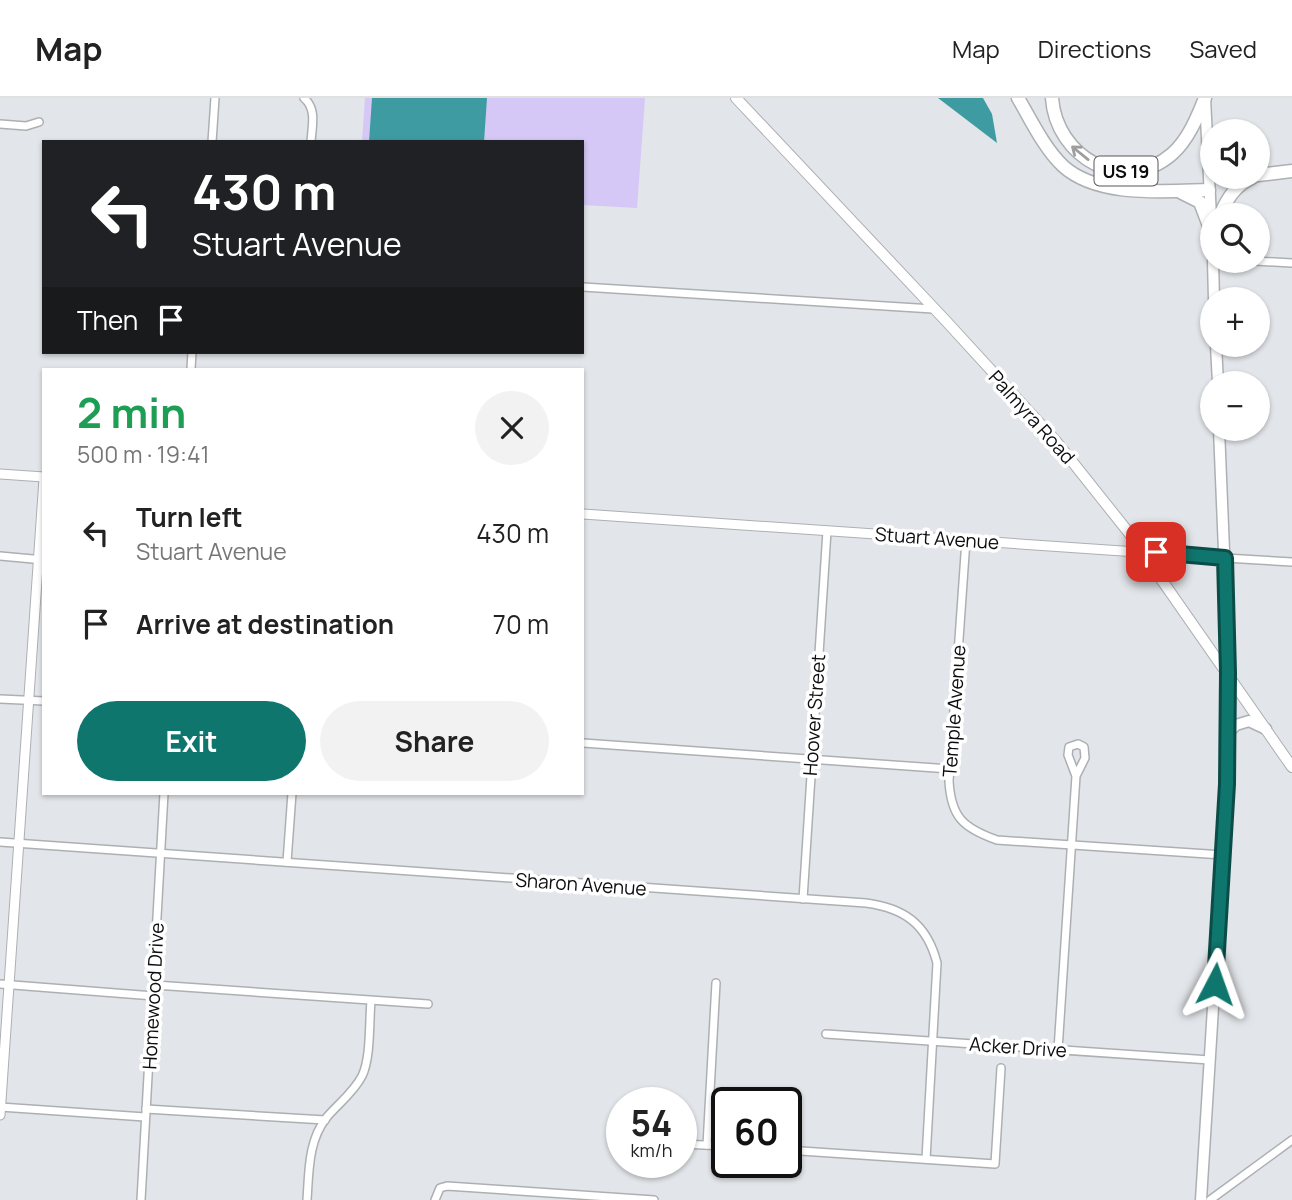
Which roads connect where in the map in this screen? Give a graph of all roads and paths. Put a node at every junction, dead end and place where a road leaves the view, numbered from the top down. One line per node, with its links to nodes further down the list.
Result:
1 (215, 98): 9 (street)
2 (304, 98): 10 (street)
3 (736, 98): 20 (main road, Palmyra Road)
4 (1018, 98): 13 (highway)
5 (1052, 98): 6 (highway, US 19, one-way to 5)
6 (1205, 98): 14 (main road)
7 (39, 122): 8 (street)
8 (0, 124)
9 (212, 140)
10 (311, 140)
11 (1292, 171): 12 (highway)
12 (1270, 174)
13 (1168, 190): 14 (highway); 15 (highway)
14 (1209, 190): 16 (main road)
15 (1200, 203)
16 (1210, 203)
17 (1270, 262): 18 (street)
18 (1292, 263)
19 (584, 287): 20 (street)
20 (933, 309): 28 (main road, Palmyra Road)
21 (1220, 441): 30 (main road)
22 (0, 474): 23 (street)
23 (42, 478)
24 (584, 514): 25 (street, Stuart Avenue)
25 (827, 531): 27 (street, Stuart Avenue); 40 (street, Hoover Street)
26 (42, 533): 31 (street)
27 (965, 540): 28 (street, Stuart Avenue); 42 (street, Temple Avenue)
28 (1142, 551): 30 (street, Stuart Avenue); 33 (main road, Palmyra Road)
29 (0, 556): 31 (street)
30 (1225, 558): 32 (street, Stuart Avenue); 33 (main road)
31 (41, 560): 35 (street)
32 (1292, 562)
33 (1228, 673): 37 (main road, Palmyra Road); 38 (main road)
34 (0, 699): 35 (street)
35 (28, 701): 36 (street); 47 (street)
36 (42, 701)
37 (1266, 729): 38 (main road); 41 (main road, Palmyra Road)
38 (1227, 734): 50 (main road)
39 (584, 743): 40 (street)
40 (812, 758): 42 (street); 52 (street, Hoover Street)
41 (1292, 766)
42 (950, 769): 48 (street, Temple Avenue)
43 (1076, 776): 48 (street)
44 (164, 795): 49 (street, Homewood Drive)
45 (292, 795): 51 (street)
46 (0, 842): 47 (street, Sharon Avenue)
47 (19, 843): 49 (street, Sharon Avenue); 54 (street)
48 (1071, 845): 50 (street, Temple Avenue); 61 (street)
49 (160, 853): 51 (street, Sharon Avenue); 55 (street, Homewood Drive)
50 (1223, 855): 62 (main road)
51 (287, 862): 52 (street, Sharon Avenue)
52 (803, 899): 60 (street, Sharon Avenue)
53 (716, 983): 70 (street)
54 (4, 985): 56 (street); 64 (street)
55 (155, 985): 56 (street, Homewood Drive); 57 (street)
56 (154, 996): 65 (street, Homewood Drive)
57 (370, 1001): 58 (street); 67 (street)
58 (428, 1004)
59 (826, 1034): 60 (street, Acker Drive)
60 (933, 1042): 61 (street, Acker Drive); 73 (street, Sharon Avenue)
61 (1058, 1049): 62 (street, Acker Drive)
62 (1210, 1060): 78 (main road)
63 (1001, 1068): 73 (street)
64 (0, 1107): 65 (street); 66 (street)
65 (146, 1113): 67 (street); 74 (street, Homewood Drive)
66 (0, 1115)
67 (325, 1120): 75 (street)
68 (1292, 1140): 79 (street)
69 (697, 1145): 70 (street)
70 (707, 1145): 71 (street)
71 (711, 1145)
72 (802, 1151): 73 (street)
73 (926, 1159)
74 (141, 1200)
75 (307, 1200)
76 (435, 1200): 77 (street)
77 (654, 1200)
78 (1201, 1200)
79 (1210, 1200)

